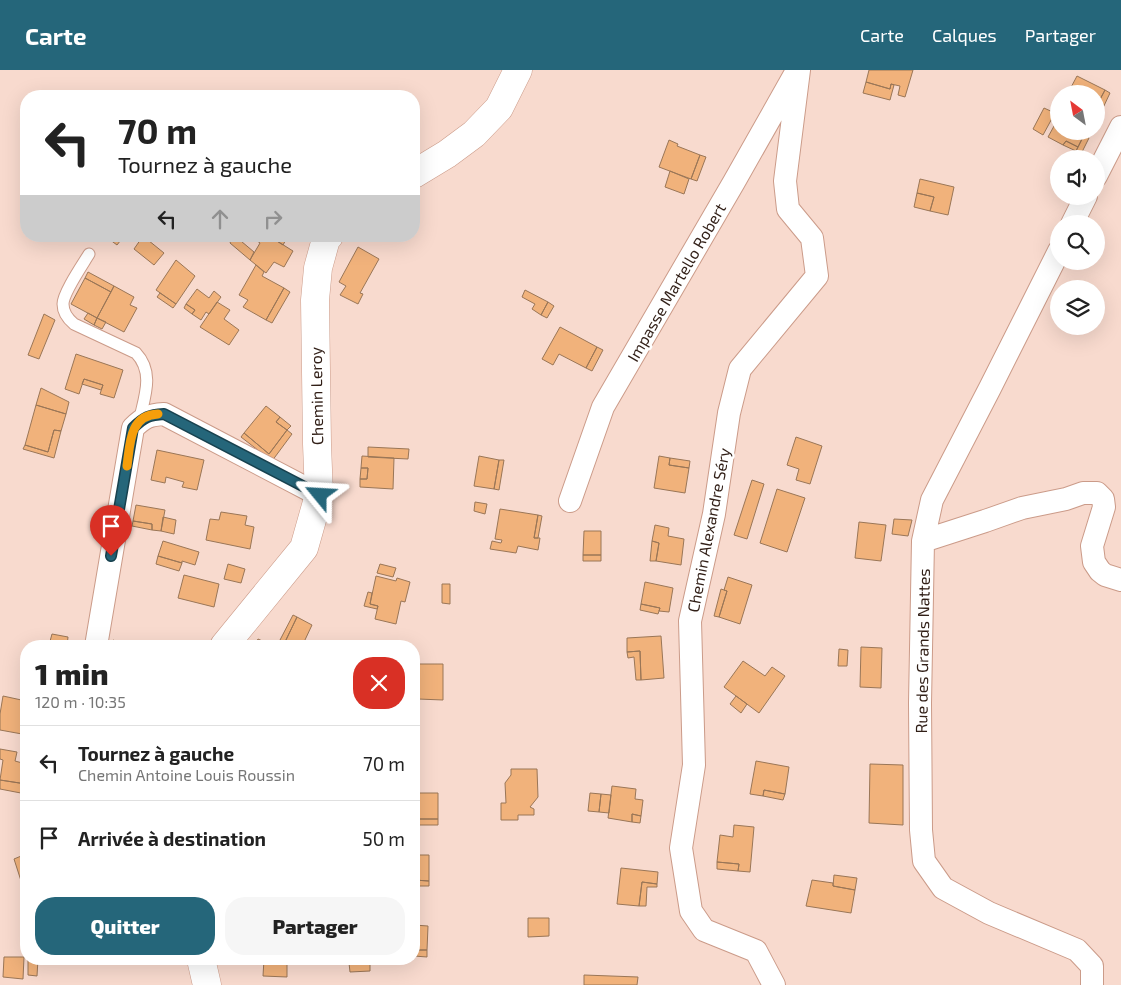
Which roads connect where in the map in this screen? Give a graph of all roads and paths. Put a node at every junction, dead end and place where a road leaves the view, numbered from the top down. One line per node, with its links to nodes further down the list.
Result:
1 (518, 70): 5 (street)
2 (799, 70): 11 (street, Impasse Martello Robert); 18 (street, Chemin Alexandre Séry)
3 (1121, 127): 4 (street)
4 (1105, 158)
5 (420, 170)
6 (325, 242): 10 (street, Chemin Leroy)
7 (89, 254): 9 (lane)
8 (1050, 269): 12 (street, Rue des Grands Nattes)
9 (139, 422): 10 (street); 14 (street)
10 (320, 495): 15 (street, Chemin Leroy)
11 (570, 501)
12 (924, 542): 13 (street); 19 (street, Rue des Grands Nattes)
13 (1121, 580)
14 (97, 640)
15 (229, 640)
16 (202, 965): 17 (street)
17 (207, 985)
18 (774, 985)
19 (1092, 985)

